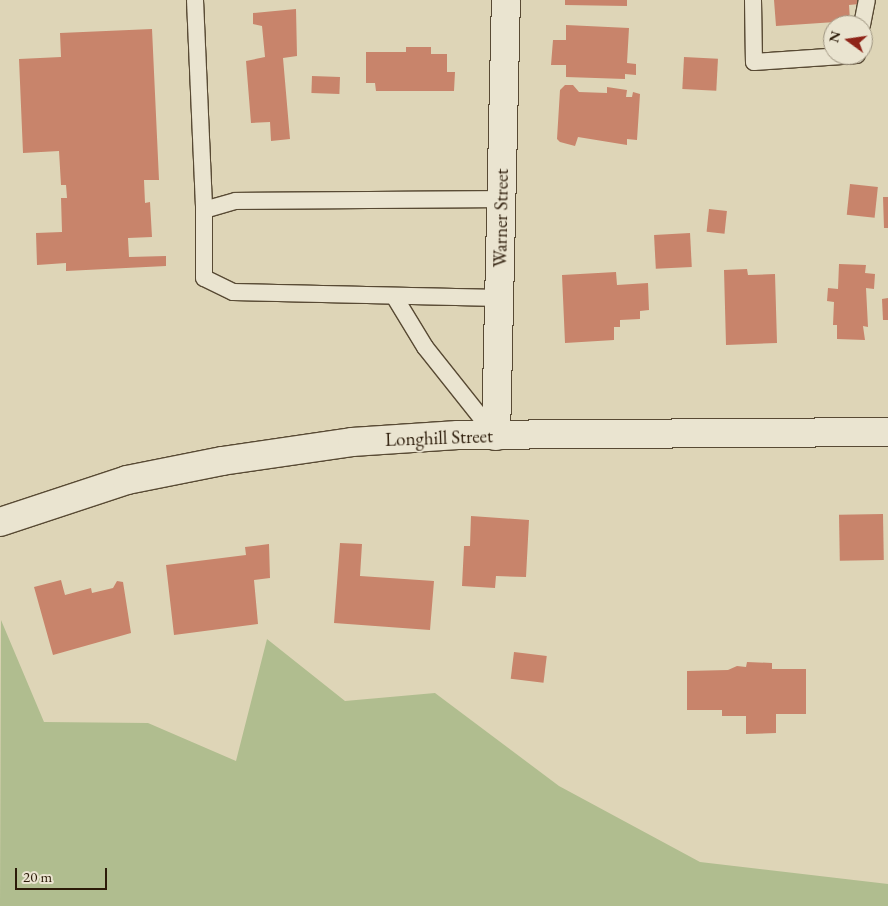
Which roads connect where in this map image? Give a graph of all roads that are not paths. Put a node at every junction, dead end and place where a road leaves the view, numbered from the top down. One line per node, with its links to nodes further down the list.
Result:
1 (195, 0): 8 (lane)
2 (506, 0): 7 (main road, Warner Street)
3 (753, 0): 6 (lane)
4 (867, 0): 5 (lane)
5 (864, 15)
6 (823, 57)
7 (502, 199): 8 (lane); 10 (main road, Warner Street)
8 (204, 210): 9 (lane)
9 (394, 296): 10 (lane); 12 (lane)
10 (500, 298): 12 (main road, Warner Street)
11 (888, 432): 12 (main road, Longhill Street)
12 (496, 436): 13 (main road, Longhill Street)
13 (0, 522)

